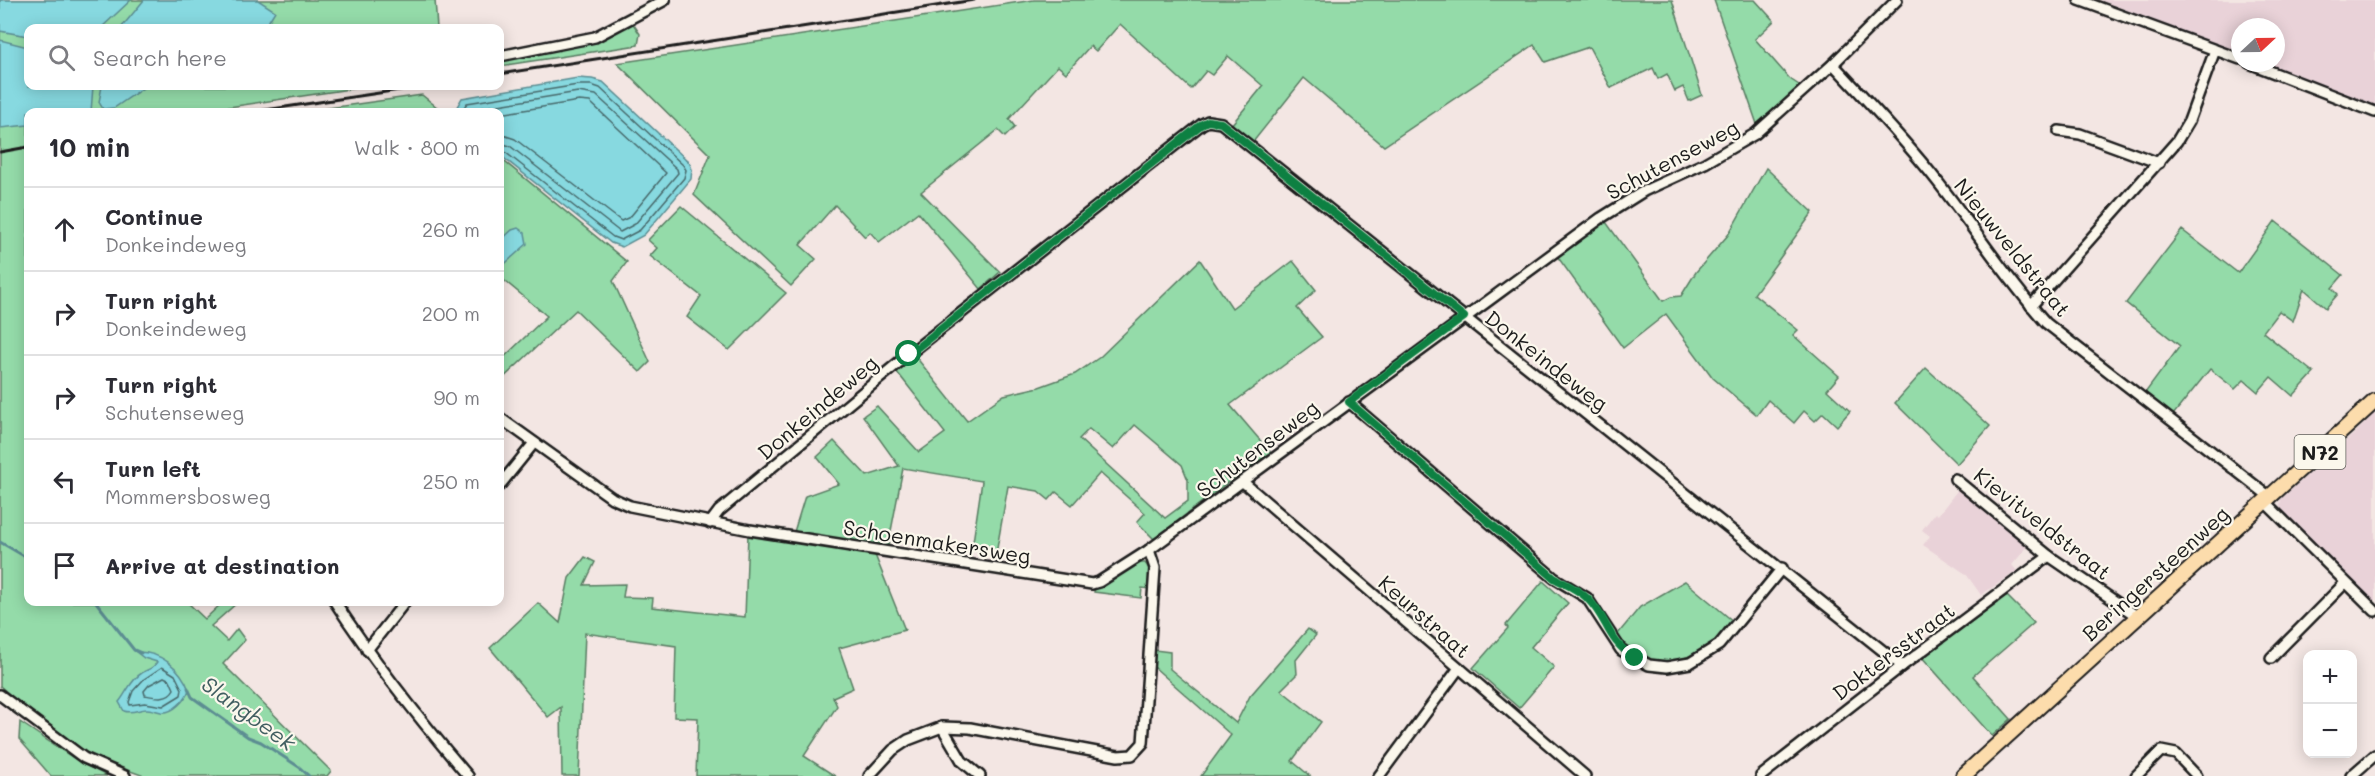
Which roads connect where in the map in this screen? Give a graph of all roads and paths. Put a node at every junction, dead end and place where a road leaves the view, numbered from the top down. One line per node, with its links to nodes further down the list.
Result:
1 (665, 0): 5 (street)
2 (1897, 0): 7 (street, Schutenseweg)
3 (2079, 0): 4 (street)
4 (2215, 50): 6 (street); 11 (street)
5 (504, 55)
6 (2231, 56)
7 (1833, 64): 12 (street, Nieuwveldstraat); 13 (street, Schutenseweg)
8 (2272, 72): 9 (street)
9 (2375, 112)
10 (2059, 131): 11 (street)
11 (2159, 163): 12 (street)
12 (2031, 306): 21 (street, Nieuwveldstraat)
13 (1464, 317): 15 (street, Schutenseweg); 22 (street, Donkeindeweg); 25 (street, Donkeindeweg)
14 (2375, 401): 21 (main road, Beringersteenweg / N72)
15 (1349, 402): 20 (street, Schutenseweg); 25 (street)
16 (504, 421): 17 (street)
17 (534, 443): 19 (street); 22 (street)
18 (1955, 479): 24 (street, Kievitveldstraat)
19 (504, 480)
20 (1243, 482): 23 (street, Schutenseweg); 34 (street, Keurstraat)
21 (2267, 500): 26 (street, Nieuwveldstraat); 30 (main road, Beringersteenweg / N72)
22 (710, 523): 23 (street, Schoenmakersweg)
23 (1149, 550): 36 (street)
24 (2049, 556): 30 (street, Kievitveldstraat); 33 (street, Doktersstraat)
25 (1782, 568): 33 (street, Donkeindeweg)
26 (2345, 583): 29 (street, Nieuwveldstraat); 32 (street)
27 (338, 606): 31 (street)
28 (402, 606): 31 (street)
29 (2375, 611)
30 (2138, 617): 45 (main road, Beringersteenweg / N72)
31 (367, 650): 39 (street)
32 (2271, 658)
33 (1902, 666): 44 (street, Doktersstraat)
34 (1459, 668): 42 (street); 43 (street, Keurstraat)
35 (0, 695): 38 (street)
36 (942, 727): 40 (street); 41 (street)
37 (2375, 755): 48 (street)
38 (125, 776)
39 (468, 776)
40 (868, 776)
41 (980, 776)
42 (1379, 776)
43 (1585, 776)
44 (1761, 776)
45 (1963, 776)
46 (2136, 776): 47 (street)
47 (2197, 776)
48 (2351, 776)

